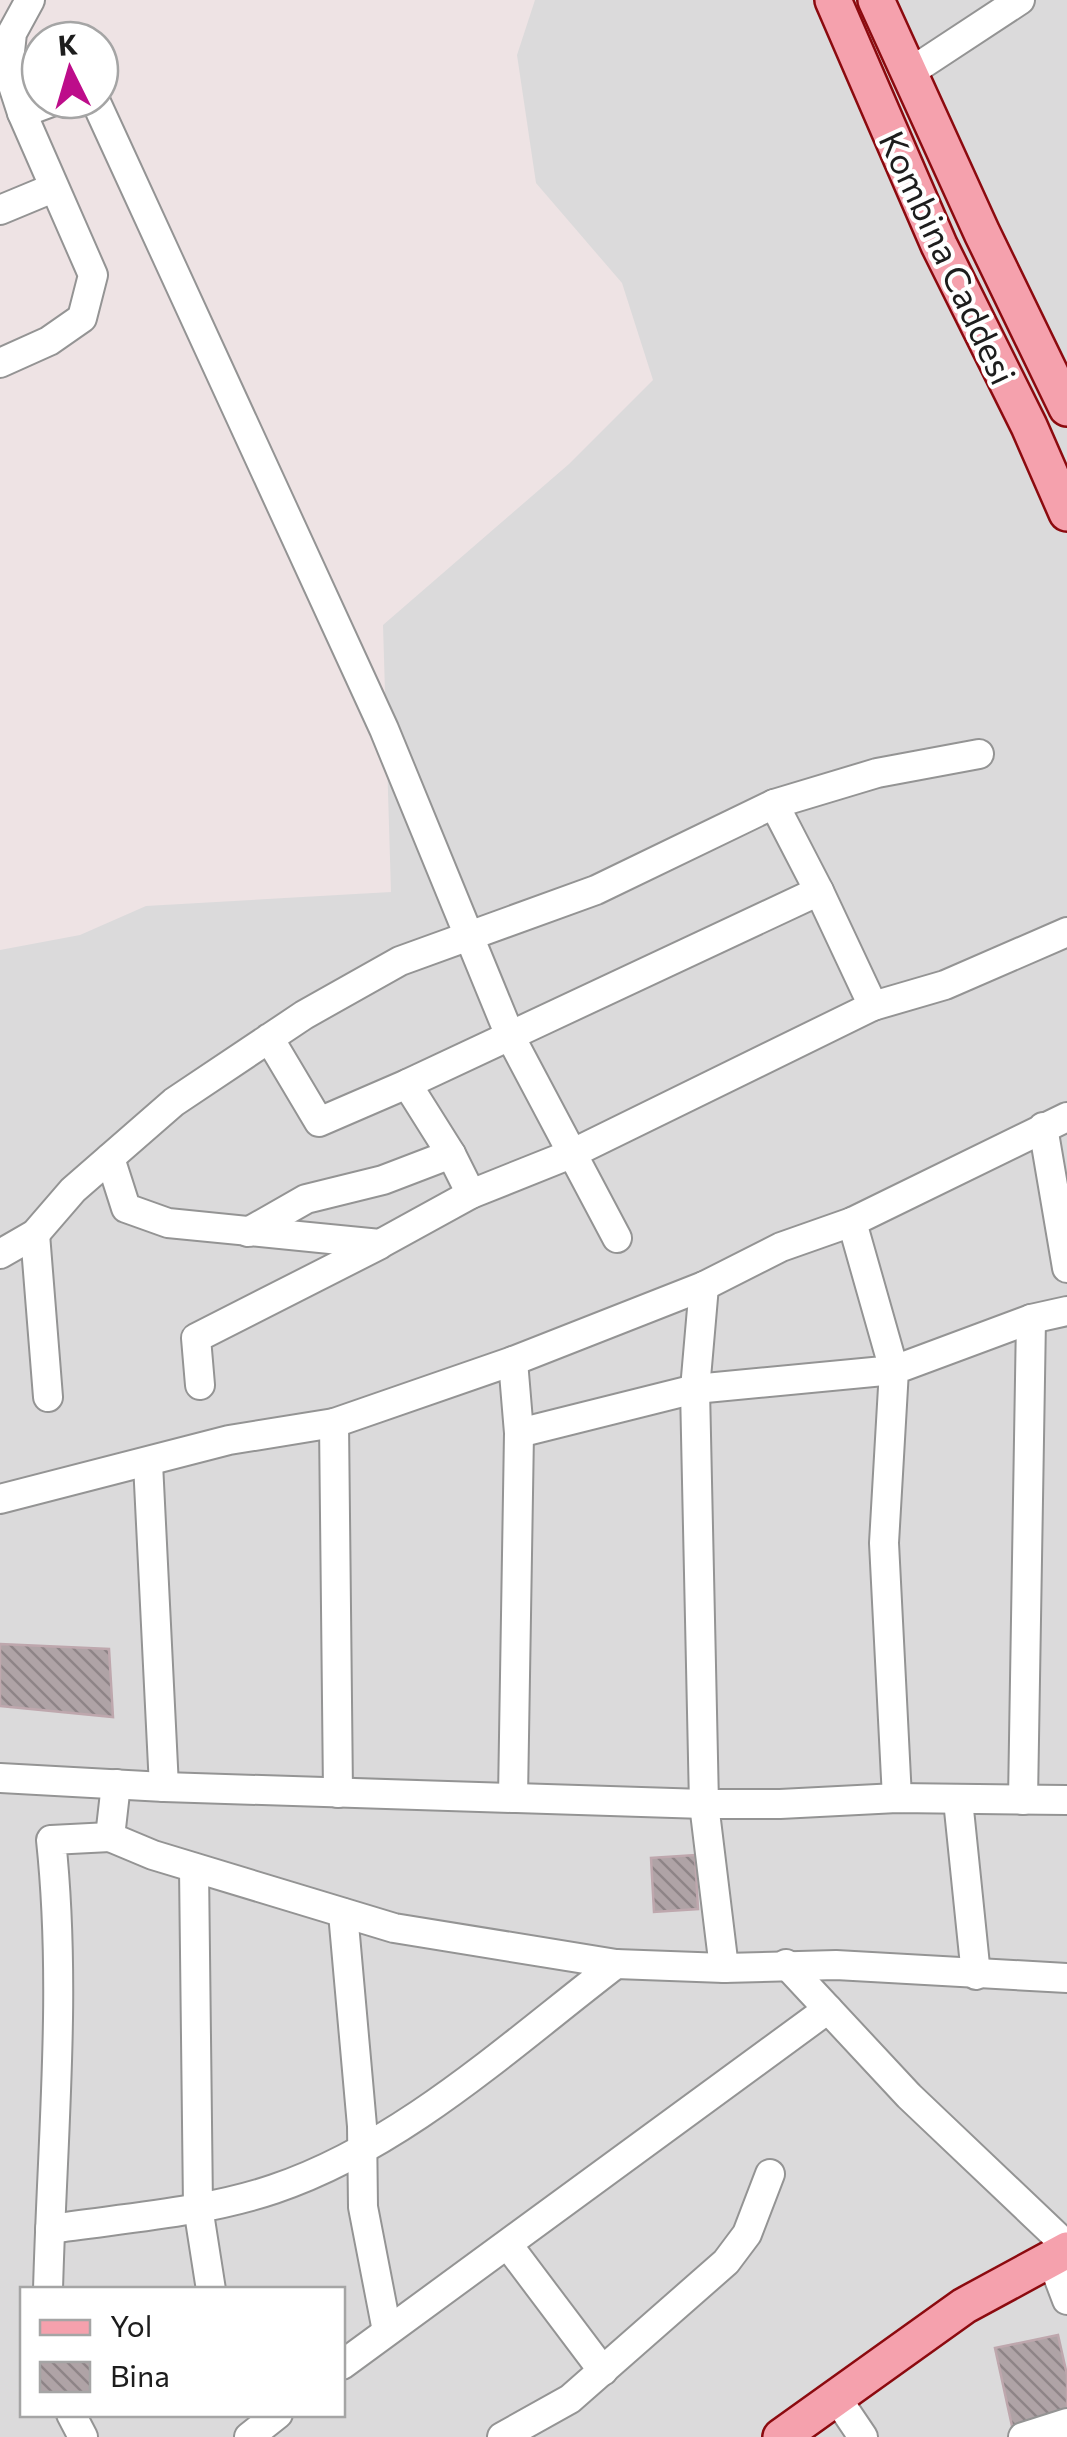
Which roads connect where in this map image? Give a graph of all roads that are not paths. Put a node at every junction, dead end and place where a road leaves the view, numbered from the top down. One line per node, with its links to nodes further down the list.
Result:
1 (30, 0): 6 (street)
2 (833, 0): 13 (main road, Kombina Caddesi)
3 (876, 0): 5 (main road, Kombina Caddesi)
4 (1020, 0): 5 (street)
5 (909, 73): 12 (main road, Kombina Caddesi)
6 (20, 107)
7 (25, 120): 9 (street)
8 (104, 120): 18 (street)
9 (53, 188): 10 (street); 11 (street)
10 (0, 210)
11 (0, 363)
12 (1064, 392)
13 (1067, 513)
14 (979, 754): 15 (street)
15 (774, 804): 16 (street); 18 (street)
16 (820, 891): 19 (street); 20 (street)
17 (1067, 932): 19 (street)
18 (468, 937): 20 (street); 21 (street)
19 (873, 1006): 25 (street)
20 (510, 1036): 22 (street); 25 (street)
21 (269, 1038): 22 (street); 26 (street)
22 (408, 1084): 24 (street)
23 (1055, 1122): 28 (street); 34 (street)
24 (451, 1154): 27 (street); 29 (street)
25 (571, 1154): 27 (street); 31 (street)
26 (110, 1158): 29 (street); 30 (street)
27 (471, 1194): 32 (street)
28 (852, 1222): 35 (street); 39 (street)
29 (248, 1232): 32 (street)
30 (36, 1234): 33 (street); 42 (street)
31 (617, 1238)
32 (380, 1244): 40 (street)
33 (0, 1254)
34 (1067, 1268)
35 (704, 1286): 38 (street); 41 (street)
36 (1067, 1310): 37 (street)
37 (1031, 1319): 39 (street); 54 (street)
38 (514, 1361): 43 (street); 44 (street)
39 (894, 1370): 41 (street); 52 (street)
40 (200, 1386)
41 (695, 1389): 44 (street); 56 (street)
42 (48, 1397)
43 (334, 1423): 45 (street); 50 (street)
44 (519, 1433): 51 (street)
45 (148, 1463): 46 (street); 49 (street)
46 (0, 1499)
47 (0, 1778): 48 (street)
48 (116, 1784): 49 (street); 57 (street)
49 (164, 1787): 50 (street)
50 (338, 1793): 51 (street)
51 (513, 1798): 56 (street)
52 (897, 1798): 53 (street); 56 (street)
53 (958, 1800): 54 (street); 63 (street)
54 (1023, 1800): 55 (street)
55 (1067, 1800)
56 (704, 1804): 62 (street)
57 (110, 1837): 58 (street); 69 (street)
58 (194, 1868): 59 (street); 68 (street)
59 (343, 1913): 60 (street); 66 (street)
60 (616, 1964): 62 (street); 66 (street)
61 (786, 1964): 62 (street); 63 (street); 65 (street)
62 (724, 1968)
63 (976, 1975): 64 (street)
64 (1067, 1978)
65 (828, 2010): 70 (street); 71 (street)
66 (362, 2149): 68 (street); 75 (street)
67 (770, 2174): 77 (street)
68 (198, 2208): 69 (street); 73 (street)
69 (50, 2229): 72 (street)
70 (508, 2245): 75 (street); 77 (street)
71 (1062, 2252): 74 (street); 78 (main road)
72 (48, 2287)
73 (211, 2287)
74 (1067, 2300)
75 (388, 2330): 76 (street)
76 (345, 2363)
77 (603, 2371): 80 (street)
78 (836, 2397): 81 (main road); 82 (street)
79 (1067, 2424): 83 (street)
80 (502, 2437)
81 (781, 2437)
82 (863, 2437)
83 (1023, 2437)

